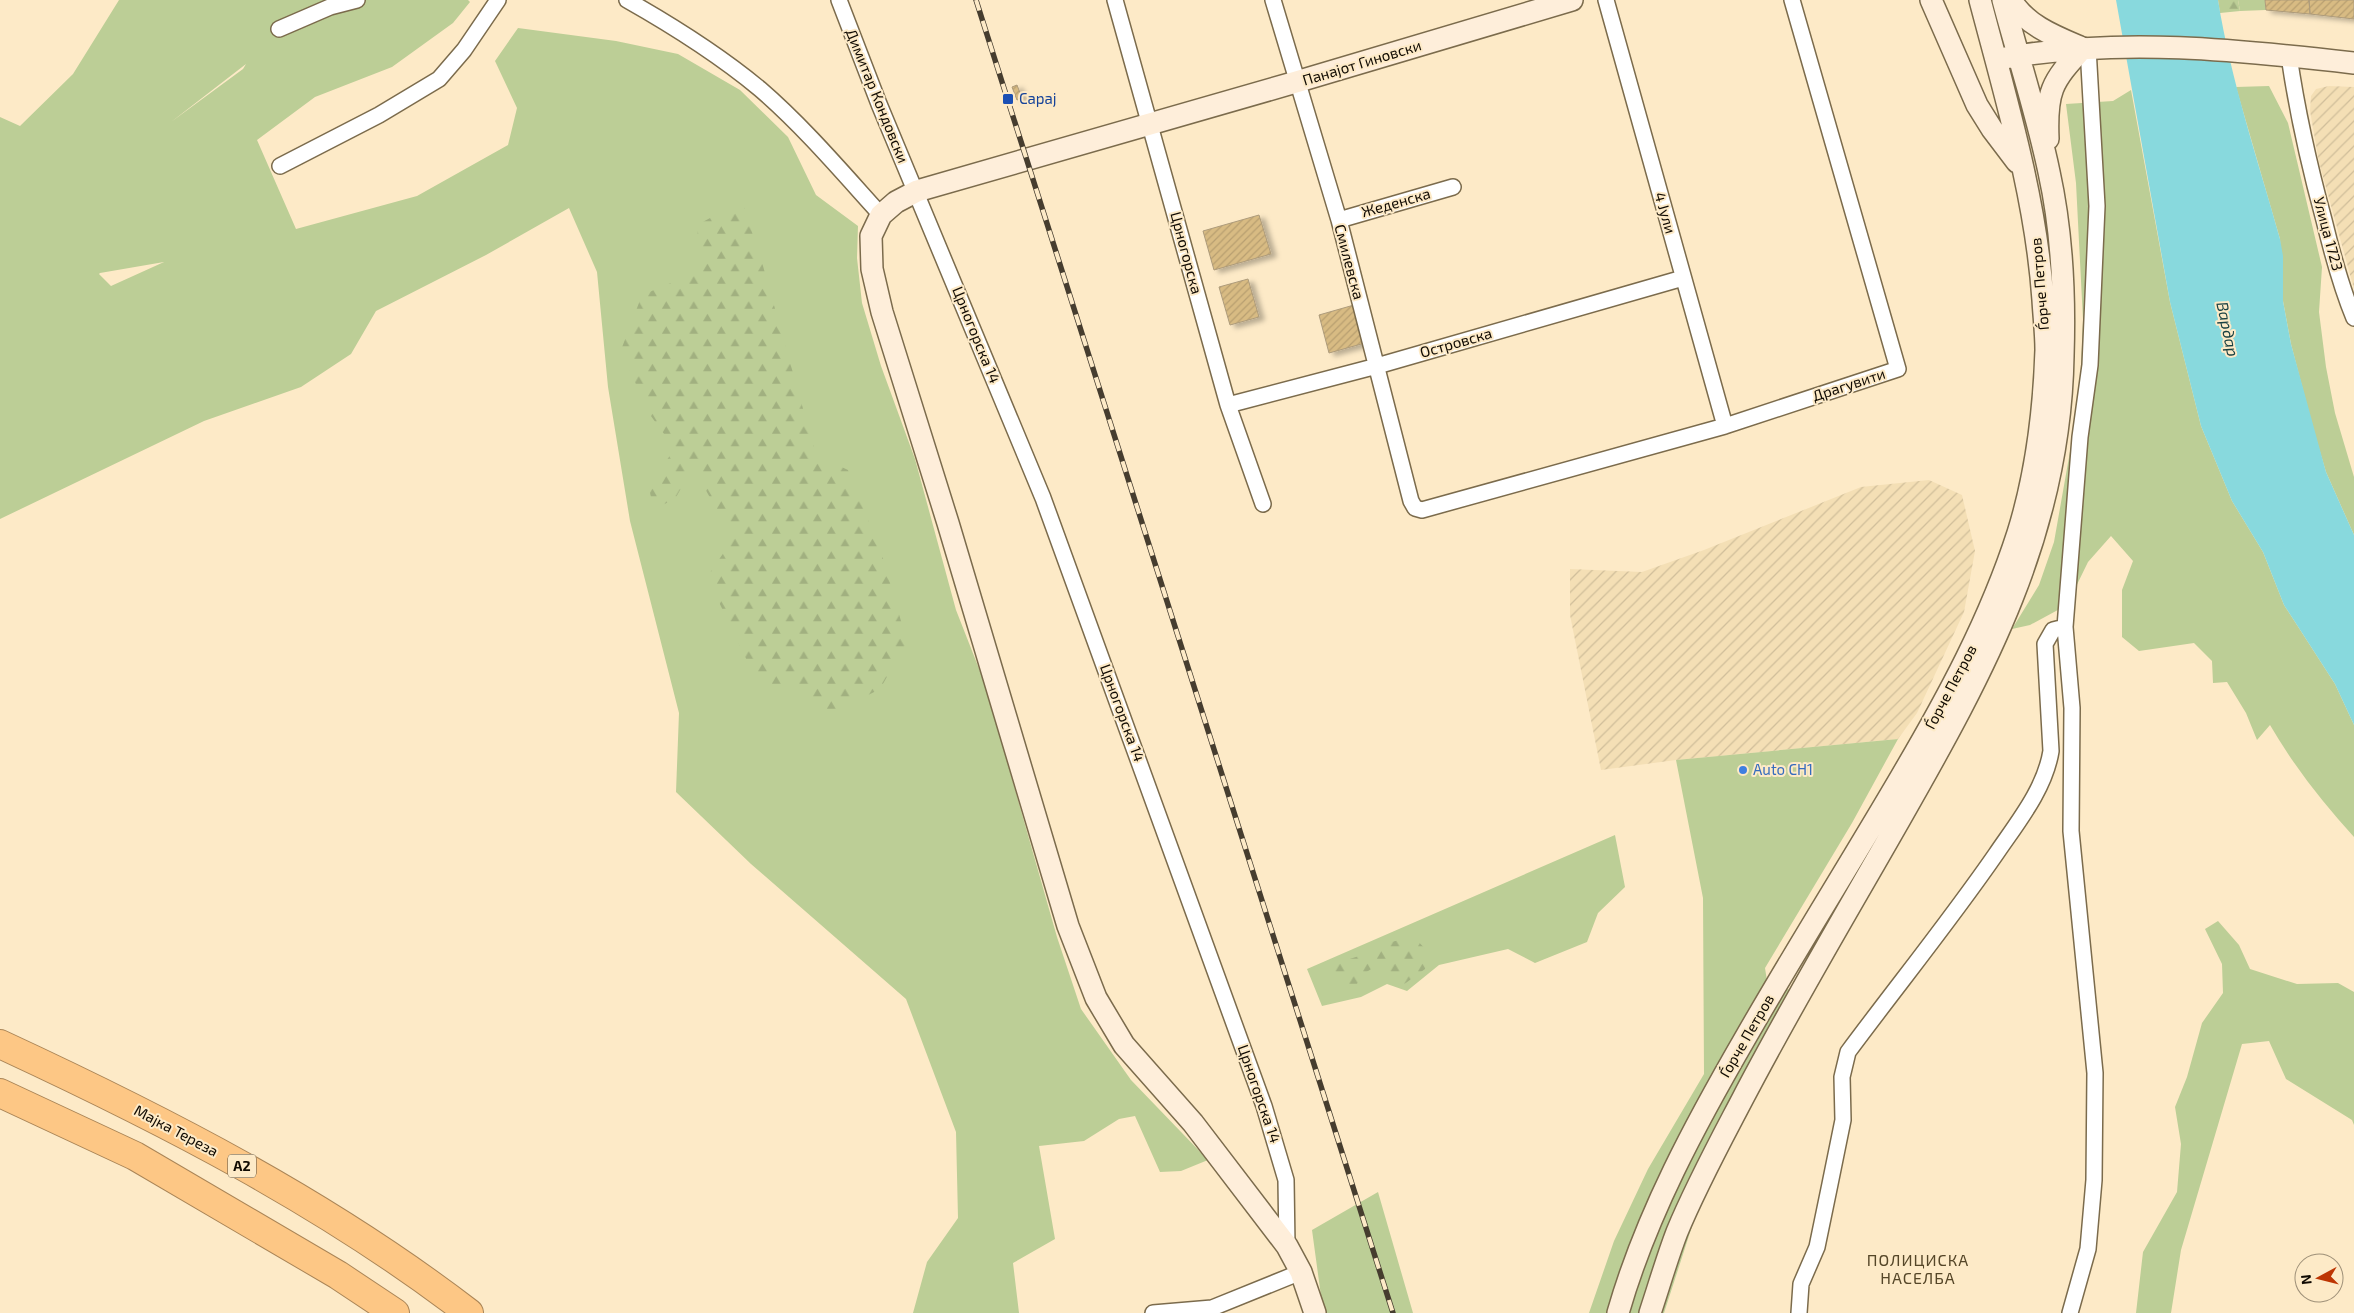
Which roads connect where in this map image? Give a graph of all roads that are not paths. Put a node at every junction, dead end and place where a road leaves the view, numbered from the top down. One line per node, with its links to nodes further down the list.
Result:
1 (357, 0): 14 (street)
2 (498, 0): 22 (street)
3 (627, 0): 27 (street)
4 (839, 0): 26 (street, Димитар Кондовски)
5 (1115, 0): 21 (street, Црногорска)
6 (1273, 0): 20 (street, Смилевска)
7 (1572, 0): 20 (main road, Панајот Гиновски)
8 (1606, 0): 29 (street, 4 Јули)
9 (1792, 0): 33 (street, Драгувити)
10 (1931, 0): 23 (main road)
11 (1980, 0): 18 (main road, Ѓорче Петров)
12 (2003, 0): 16 (main road, Ѓорче Петров)
13 (2012, 0): 15 (main road)
14 (279, 29)
15 (2090, 48): 16 (main road); 17 (main road); 24 (main road); 36 (street)
16 (2018, 55): 18 (main road); 24 (main road, Ѓорче Петров)
17 (2289, 56): 19 (main road); 30 (street, Улица 1723)
18 (1995, 59): 23 (main road, Ѓорче Петров)
19 (2352, 63)
20 (1296, 82): 21 (main road, Панајот Гиновски); 28 (street, Смилевска)
21 (1151, 122): 26 (main road, Панајот Гиновски); 32 (street, Црногорска)
22 (280, 166)
23 (2022, 168): 46 (main road, Ѓорче Петров)
24 (2050, 172): 47 (main road, Ѓорче Петров)
25 (1453, 187): 28 (street, Жеденска)
26 (917, 191): 27 (main road, Панајот Гиновски); 39 (street, Црногорска 14)
27 (881, 215): 39 (main road)
28 (1338, 220): 31 (street, Смилевска)
29 (1683, 278): 31 (street, Островска); 33 (street, 4 Јули)
30 (2354, 318)
31 (1376, 366): 32 (street, Островска); 35 (street, Смилевска)
32 (1228, 405): 34 (street, Црногорска)
33 (1725, 426): 35 (street, Драгувити)
34 (1263, 504)
35 (1432, 507)
36 (2065, 627): 48 (street); 49 (street)
37 (0, 1044): 43 (highway, Мајка Тереза / A2)
38 (0, 1093): 42 (highway)
39 (1287, 1246): 40 (main road)
40 (1301, 1272): 41 (street); 45 (main road)
41 (1179, 1312): 44 (street)
42 (395, 1313)
43 (469, 1313)
44 (1153, 1313)
45 (1315, 1313)
46 (1618, 1313)
47 (1650, 1313)
48 (1798, 1313)
49 (2070, 1313)

